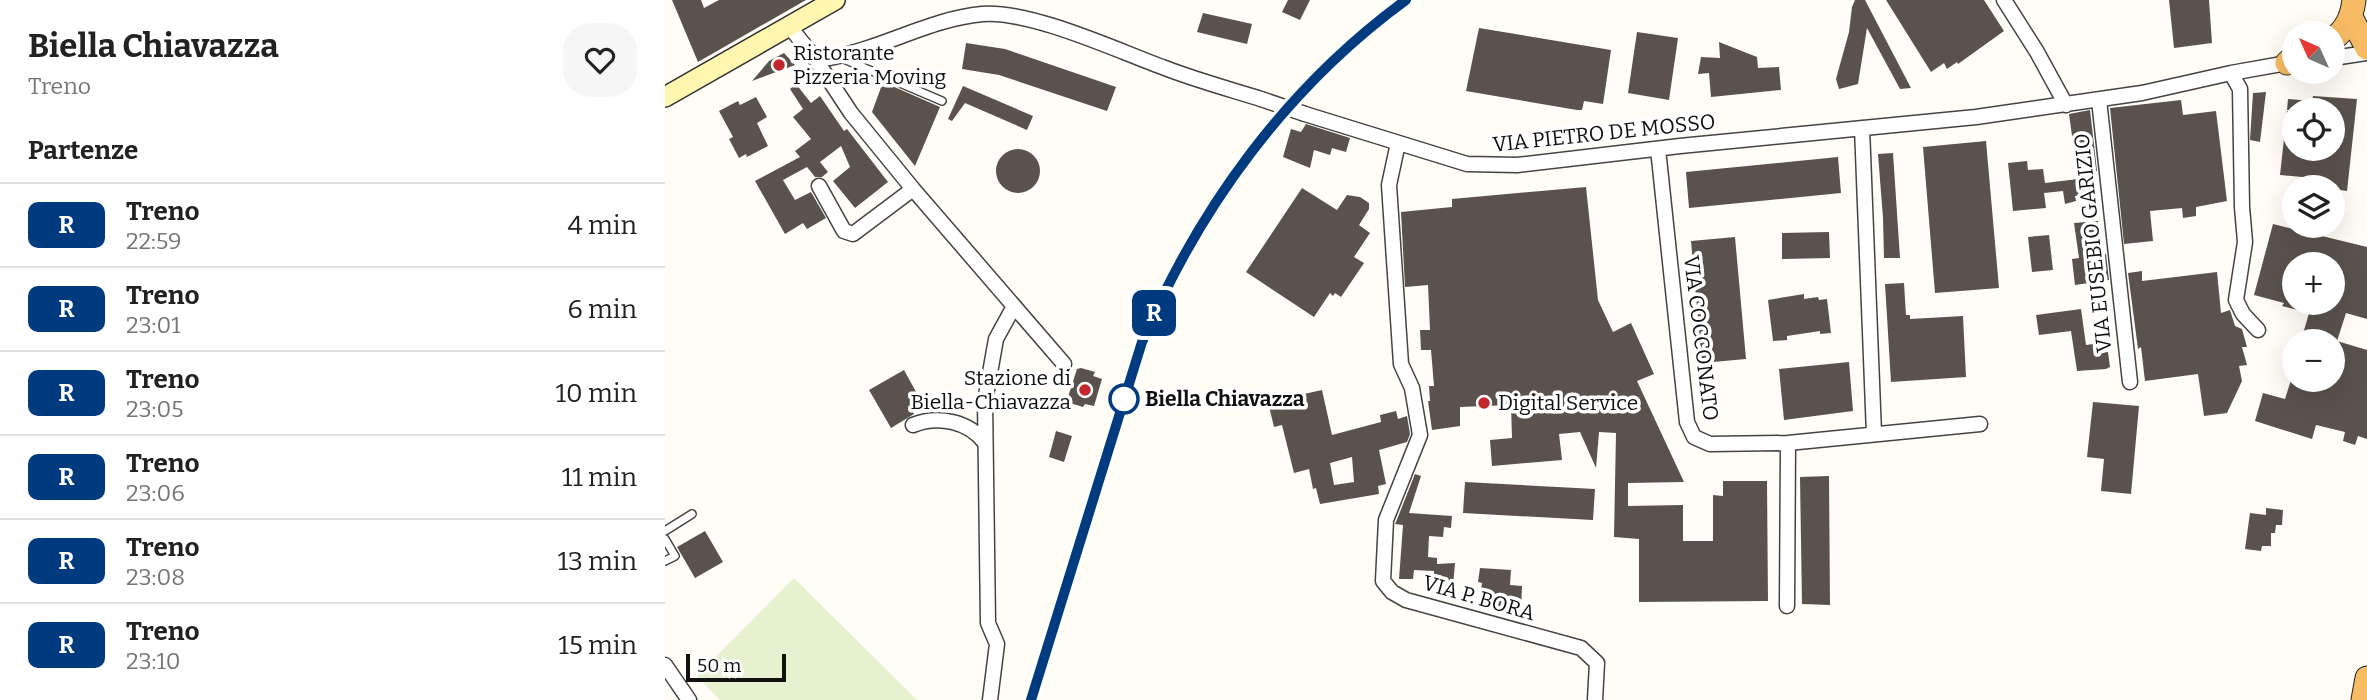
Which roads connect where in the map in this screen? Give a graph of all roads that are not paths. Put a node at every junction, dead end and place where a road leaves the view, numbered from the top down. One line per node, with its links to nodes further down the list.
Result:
1 (835, 0): 4 (main road)
2 (2004, 0): 14 (street)
3 (2353, 8): 5 (highway)
4 (789, 26): 7 (street); 11 (main road)
5 (2367, 50): 6 (street)
6 (2345, 55)
7 (814, 57): 8 (street, VIA PIETRO DE MOSSO); 19 (street)
8 (839, 57): 13 (lane, VIA PIETRO DE MOSSO); 16 (street, VIA PIETRO DE MOSSO, bridge)
9 (2282, 62): 10 (street, VIA PIETRO DE MOSSO)
10 (2231, 73): 12 (street, VIA PIETRO DE MOSSO); 21 (street)
11 (665, 97)
12 (2099, 100): 14 (street, VIA PIETRO DE MOSSO); 23 (street, VIA EUSEBIO GARIZIO)
13 (942, 101)
14 (2066, 105): 15 (street, VIA PIETRO DE MOSSO)
15 (1862, 128): 17 (street, VIA PIETRO DE MOSSO); 26 (street)
16 (1398, 143): 17 (street, VIA PIETRO DE MOSSO); 38 (street, VIA P. BORA)
17 (1658, 149): 28 (street, VIA COCCONATO)
18 (819, 186): 19 (street)
19 (913, 189): 20 (street)
20 (1013, 308): 22 (street); 27 (street)
21 (2258, 330)
22 (1064, 364)
23 (2130, 382)
24 (1980, 424): 26 (street, VIA COCCONATO)
25 (912, 425): 27 (street)
26 (1874, 434): 28 (street, VIA COCCONATO)
27 (985, 443): 37 (street)
28 (1788, 443): 33 (street)
29 (692, 514): 30 (lane)
30 (665, 531)
31 (665, 539): 32 (lane)
32 (665, 561)
33 (1787, 606)
34 (665, 665): 36 (street)
35 (2367, 678): 39 (highway)
36 (689, 700)
37 (990, 700)
38 (1595, 700)
39 (2363, 700)

